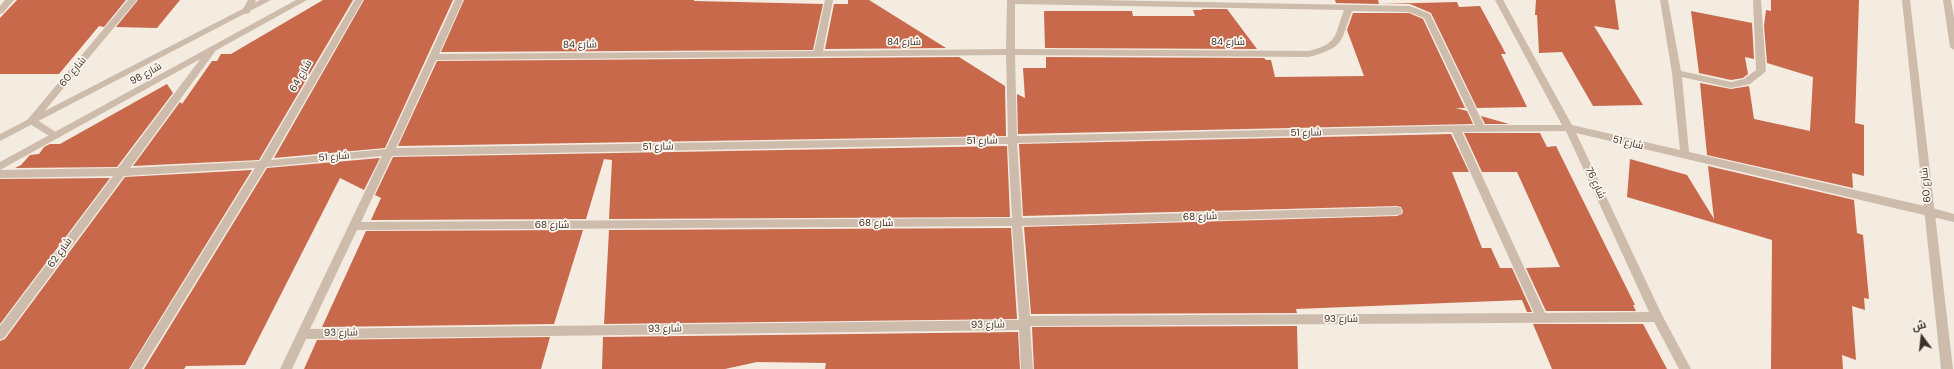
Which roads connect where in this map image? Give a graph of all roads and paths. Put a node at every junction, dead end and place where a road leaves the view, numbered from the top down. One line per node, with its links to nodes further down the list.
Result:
1 (10, 0): 17 (street)
2 (133, 0): 24 (street, شارع 60)
3 (252, 0): 16 (street)
4 (267, 0): 16 (street, شارع 98)
5 (303, 0): 19 (street, شارع 98)
6 (359, 0): 33 (street, شارع 64)
7 (459, 0): 22 (street)
8 (829, 0): 21 (street)
9 (1499, 0): 26 (street, شارع 76)
10 (1664, 0): 23 (street)
11 (1756, 0): 23 (street)
12 (1906, 0): 38 (street, شارع 60)
13 (1947, 0): 18 (street)
14 (1011, 1): 15 (street); 20 (street)
15 (1349, 8): 20 (street, شارع 84); 25 (street)
16 (246, 10): 24 (street, شارع 98)
17 (0, 11)
18 (1954, 47)
19 (211, 51): 28 (street, شارع 98); 35 (street, شارع 62)
20 (1010, 52): 21 (street, شارع 84); 30 (street)
21 (818, 54): 22 (street, شارع 84)
22 (432, 57): 31 (street)
23 (1677, 73): 32 (street)
24 (31, 121): 28 (street); 29 (street, شارع 98)
25 (1481, 128): 26 (street, شارع 51); 27 (street, شارع 51)
26 (1569, 128): 32 (street, شارع 51); 42 (street, شارع 76)
27 (1456, 130): 30 (street, شارع 51); 43 (street)
28 (56, 136): 34 (street, شارع 98)
29 (0, 138)
30 (1012, 140): 31 (street, شارع 51); 40 (street)
31 (389, 152): 33 (street, شارع 51); 41 (street)
32 (1685, 156): 38 (street, شارع 51)
33 (263, 164): 35 (street, شارع 51); 48 (street, شارع 64)
34 (0, 166)
35 (121, 172): 36 (street, شارع 51); 46 (street, شارع 62)
36 (0, 174)
37 (1397, 211): 40 (street, شارع 68)
38 (1929, 211): 39 (street, شارع 51); 53 (street, شارع 60)
39 (1954, 218)
40 (1017, 222): 41 (street, شارع 68); 44 (street)
41 (354, 226): 45 (street)
42 (1658, 317): 43 (street, شارع 93); 52 (street, شارع 76)
43 (1542, 318): 44 (street, شارع 93)
44 (1025, 323): 45 (street, شارع 93); 51 (street)
45 (304, 334): 47 (street)
46 (0, 335)
47 (292, 358): 49 (street); 50 (street)
48 (136, 369)
49 (280, 369)
50 (286, 369)
51 (1027, 369)
52 (1685, 369)
53 (1947, 369)

